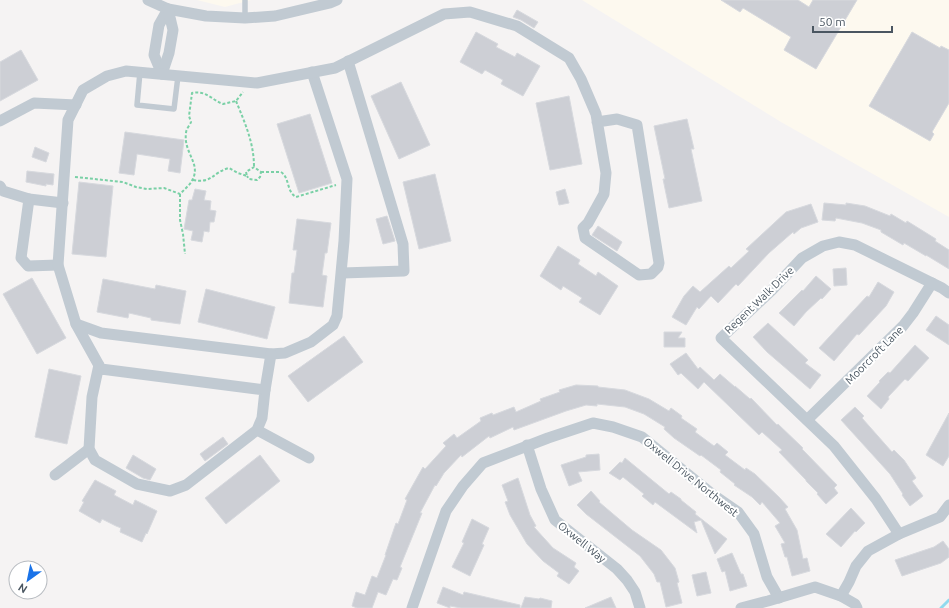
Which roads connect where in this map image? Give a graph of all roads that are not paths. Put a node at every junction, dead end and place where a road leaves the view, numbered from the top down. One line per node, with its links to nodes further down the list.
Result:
1 (148, 0): 4 (street)
2 (245, 0): 5 (lane)
3 (337, 0): 5 (street)
4 (168, 9): 5 (street); 9 (street)
5 (245, 18)
6 (348, 61): 8 (street); 13 (street); 18 (street)
7 (140, 72): 9 (street); 10 (lane); 11 (street)
8 (312, 72): 10 (street); 18 (street)
9 (162, 74): 10 (street)
10 (178, 76)
11 (76, 105): 12 (street); 16 (street)
12 (0, 121)
13 (597, 122): 13 (street)
14 (0, 186): 15 (street)
15 (29, 199): 16 (street); 17 (street)
16 (63, 203): 17 (street)
17 (58, 265): 21 (street)
18 (342, 273): 22 (street)
19 (932, 283): 20 (street, Regent Walk Drive); 25 (street, Moorcroft Lane); 25 (street, Regent Walk Drive)
20 (949, 293)
21 (76, 324): 22 (street); 23 (street)
22 (271, 354): 24 (street)
23 (99, 365): 24 (street); 28 (street)
24 (265, 390): 26 (street)
25 (807, 420): 32 (street, Regent Walk Drive)
26 (257, 430): 28 (street); 29 (street)
27 (527, 445): 34 (street, Oxwell Drive Northwest); 35 (street, Oxwell Drive Northwest); 36 (street, Oxwell Way)
28 (89, 449): 30 (street)
29 (309, 458)
30 (54, 475)
31 (949, 505): 32 (street)
32 (898, 534): 33 (street)
33 (841, 596): 34 (street); 38 (street); 39 (street)
34 (779, 598): 37 (street)
35 (412, 608)
36 (640, 608)
37 (740, 608)
38 (842, 608)
39 (857, 608)

